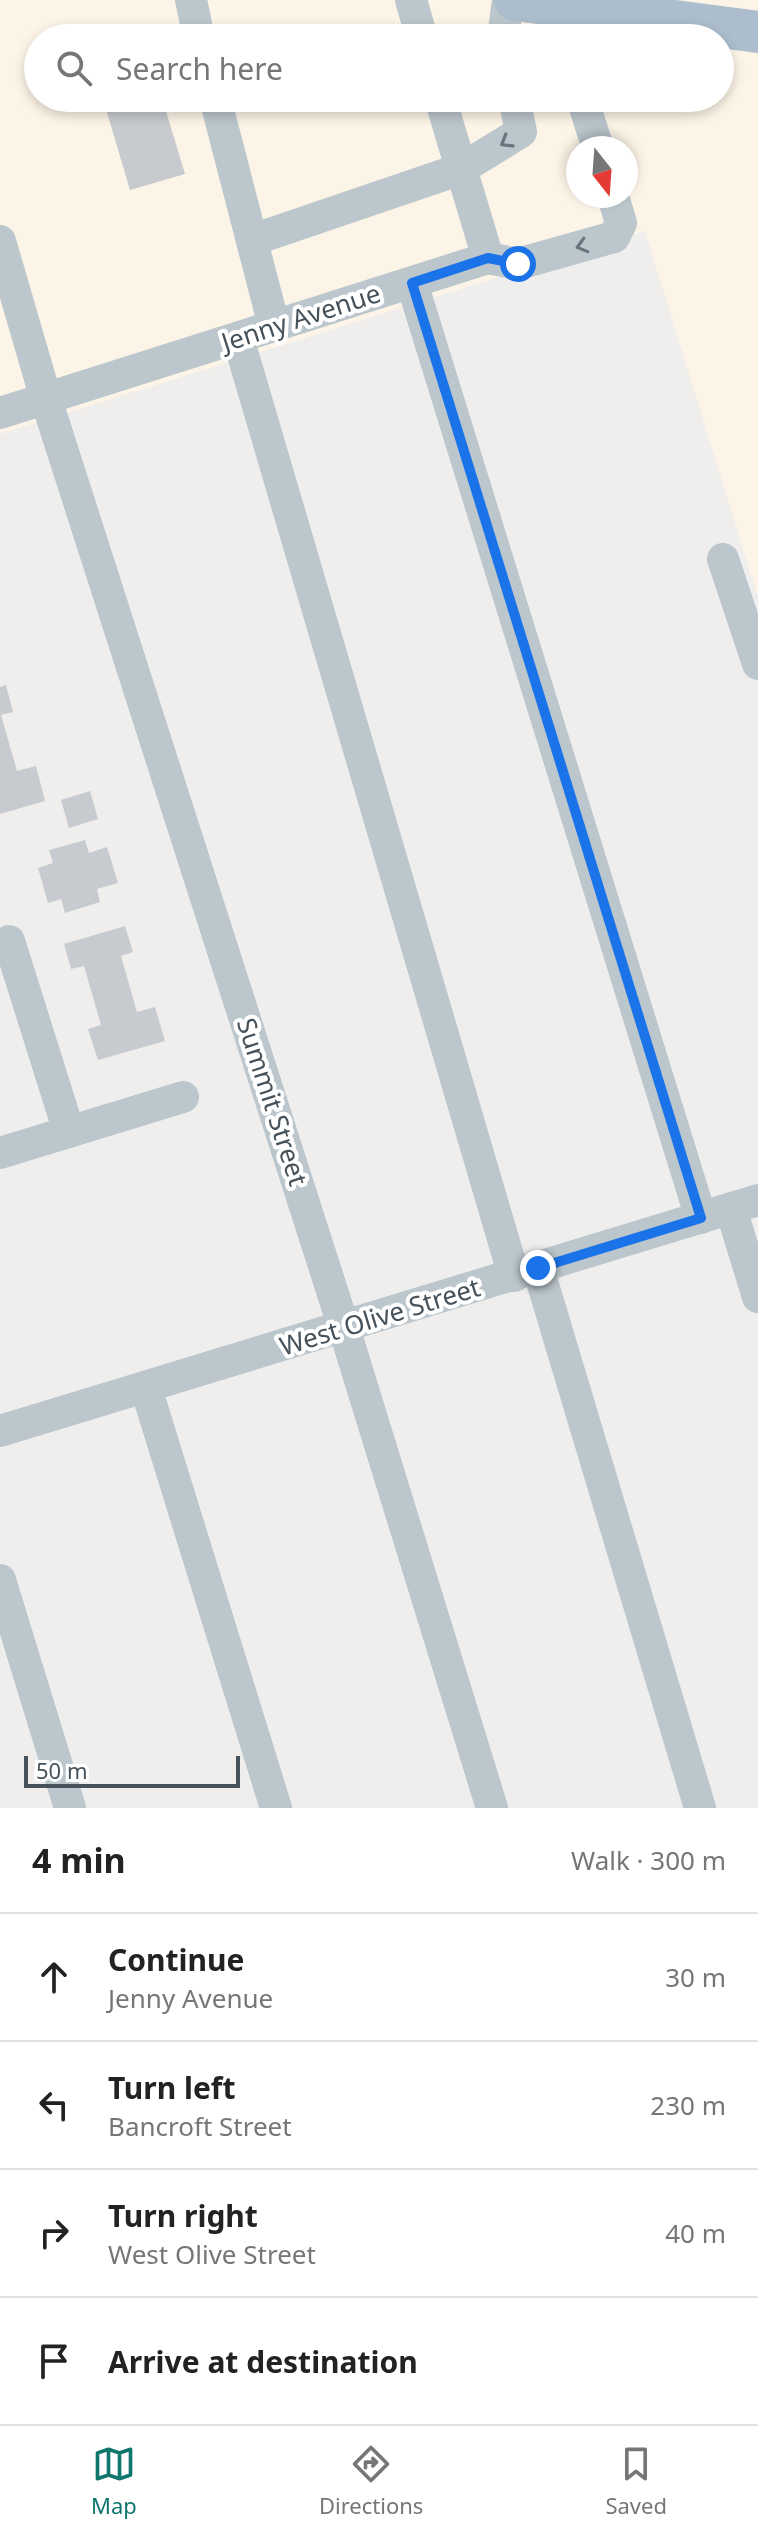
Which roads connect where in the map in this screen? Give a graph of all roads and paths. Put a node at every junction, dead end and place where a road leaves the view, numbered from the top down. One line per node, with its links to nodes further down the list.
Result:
1 (191, 0): 7 (street)
2 (411, 0): 8 (street)
3 (508, 0): 9 (street)
4 (515, 0): 6 (main road)
5 (618, 7): 6 (main road); 10 (main road)
6 (568, 23)
7 (196, 24)
8 (418, 24)
9 (505, 24)
10 (713, 24)
11 (734, 28): 12 (main road)
12 (758, 32)
13 (219, 112): 20 (street)
14 (444, 112): 18 (street)
15 (517, 112): 18 (street, one-way to 18)
16 (586, 112): 17 (street)
17 (594, 136)
18 (461, 169): 20 (street); 22 (street)
19 (617, 208): 22 (street, one-way to 22)
20 (252, 240): 24 (street)
21 (0, 241): 26 (street, Summit Street)
22 (488, 258): 23 (street, Jenny Avenue)
23 (412, 283): 24 (street, Jenny Avenue); 35 (street)
24 (274, 326): 25 (street, Jenny Avenue)
25 (238, 338): 26 (street, Jenny Avenue); 36 (street)
26 (46, 399): 27 (street, Jenny Avenue); 38 (street, Summit Street)
27 (0, 413)
28 (723, 559): 29 (street)
29 (758, 664)
30 (9, 941): 32 (street)
31 (183, 1097): 32 (street)
32 (69, 1132): 33 (street)
33 (0, 1153)
34 (745, 1204): 35 (street, West Olive Street); 37 (street)
35 (701, 1218): 36 (street, West Olive Street)
36 (526, 1272): 38 (street, West Olive Street); 45 (street)
37 (758, 1297)
38 (344, 1328): 39 (street, West Olive Street); 44 (street, Summit Street)
39 (146, 1388): 40 (street, West Olive Street); 43 (street)
40 (0, 1431)
41 (0, 1580): 42 (street)
42 (70, 1808)
43 (276, 1808)
44 (492, 1808)
45 (700, 1808)

